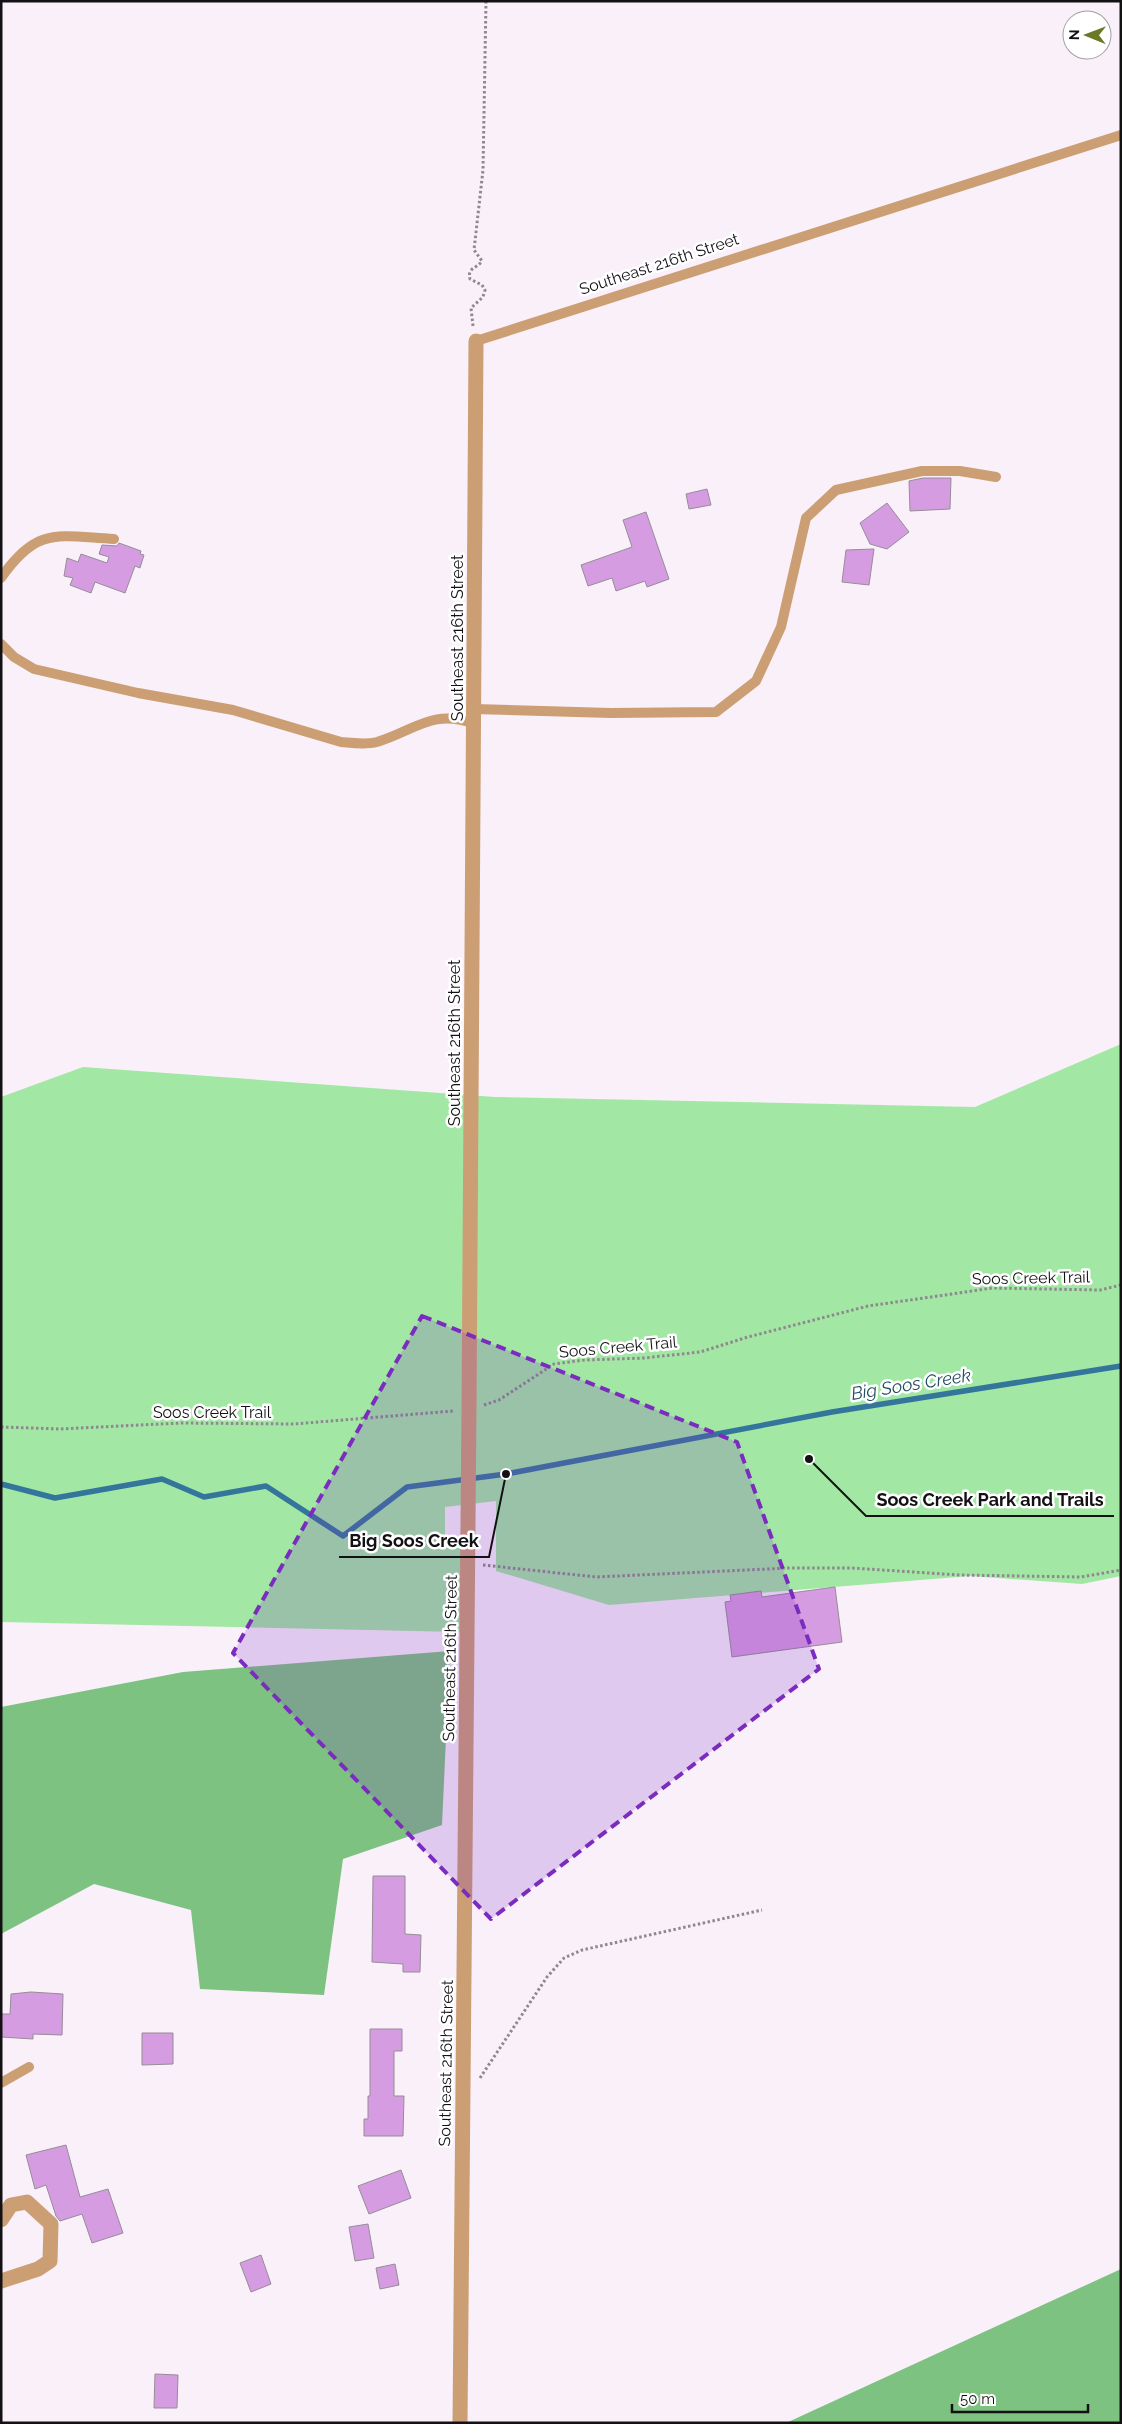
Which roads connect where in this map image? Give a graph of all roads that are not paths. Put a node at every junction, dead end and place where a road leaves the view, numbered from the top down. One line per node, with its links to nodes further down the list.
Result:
1 (1121, 135): 2 (lane, Southeast 216th Street)
2 (476, 341): 7 (street, Southeast 216th Street)
3 (996, 477): 7 (lane)
4 (114, 539): 5 (lane)
5 (1, 578)
6 (1, 644): 7 (lane)
7 (474, 717): 12 (street, Southeast 216th Street)
8 (29, 2067): 9 (lane)
9 (1, 2083)
10 (1, 2220): 11 (street)
11 (1, 2281)
12 (460, 2423)

